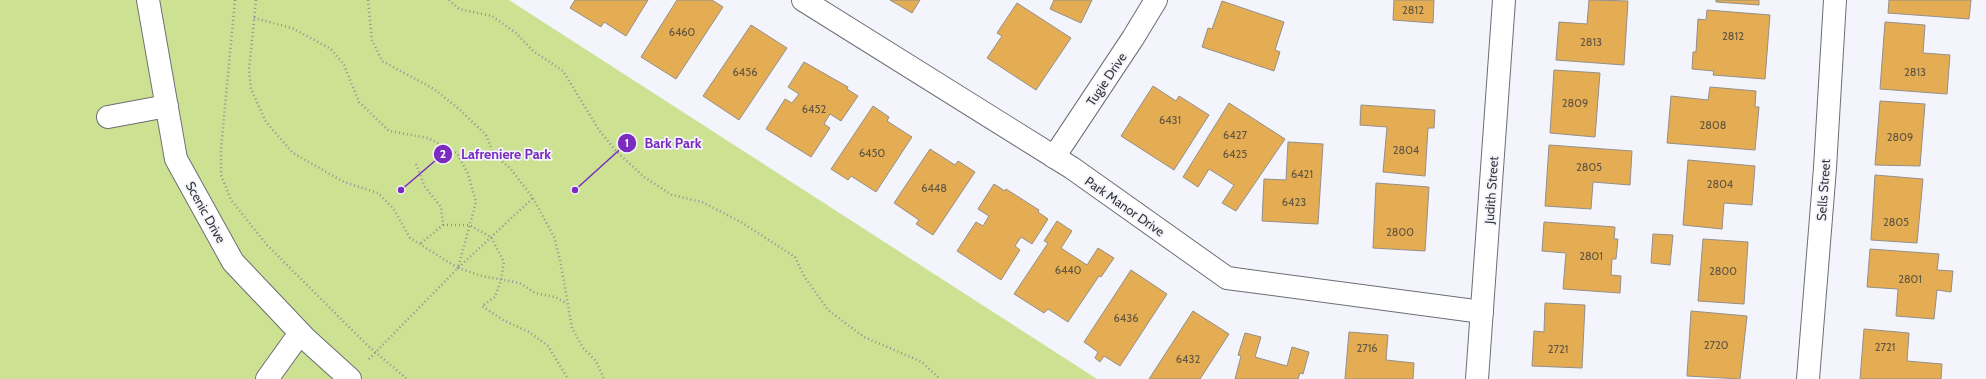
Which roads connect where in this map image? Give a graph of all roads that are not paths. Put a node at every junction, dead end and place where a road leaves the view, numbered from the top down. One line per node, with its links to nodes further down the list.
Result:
1 (148, 0): 6 (street, Scenic Drive)
2 (803, 0): 8 (street, Park Manor Drive)
3 (1156, 0): 8 (street, Tugie Drive)
4 (1504, 0): 9 (street, Judith Street)
5 (1835, 0): 14 (street, Sells Street)
6 (167, 106): 7 (street); 10 (street, Scenic Drive)
7 (108, 117)
8 (1054, 157): 9 (street, Park Manor Drive)
9 (1482, 312): 13 (street, Judith Street)
10 (300, 333): 11 (street); 12 (street, Scenic Drive)
11 (267, 379)
12 (350, 379)
13 (1477, 379)
14 (1808, 379)

